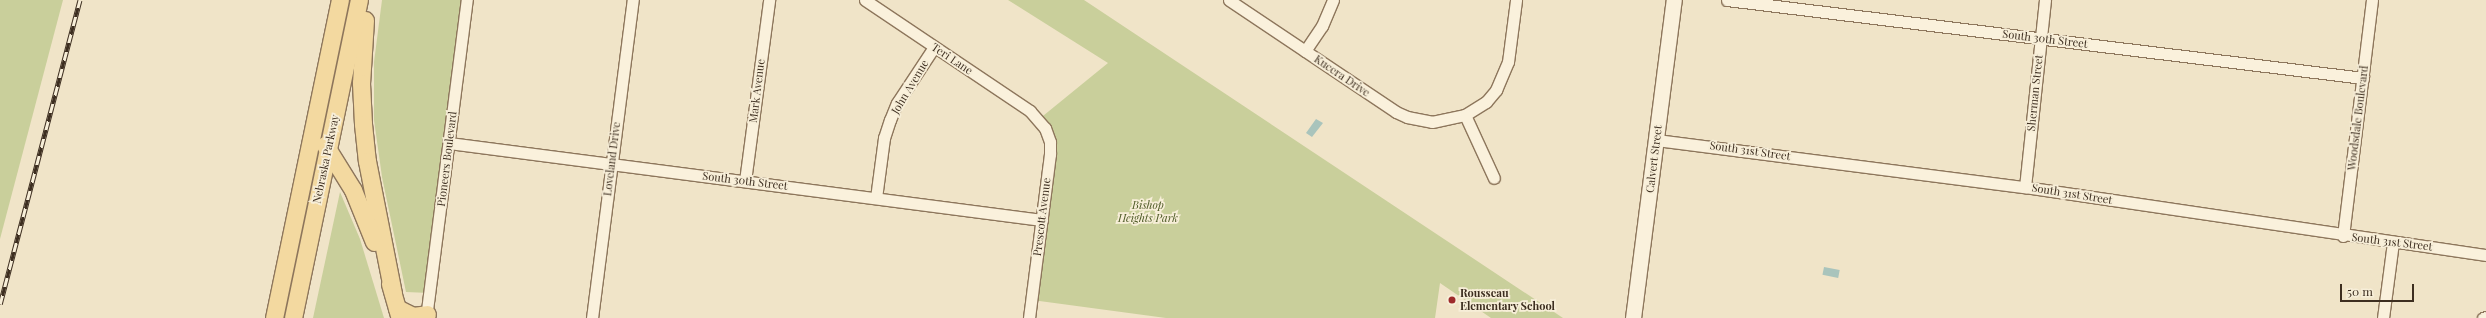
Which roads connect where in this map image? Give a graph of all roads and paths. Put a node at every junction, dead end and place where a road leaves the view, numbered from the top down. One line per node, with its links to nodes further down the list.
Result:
1 (340, 0): 16 (main road, Nebraska Parkway)
2 (360, 0): 24 (main road, Nebraska Parkway)
3 (367, 0): 34 (main road)
4 (467, 0): 23 (street, Pioneers Boulevard)
5 (633, 0): 25 (street, Loveland Drive)
6 (769, 0): 27 (street, Mark Avenue)
7 (865, 0): 17 (street, Teri Lane)
8 (1229, 0): 18 (street, Kucera Drive)
9 (1333, 0): 18 (street)
10 (1516, 0): 20 (street, Kucera Drive)
11 (1674, 0): 22 (street, Calvert Street)
12 (1727, 0): 15 (street, South 30th Street)
13 (2045, 0): 15 (street, Sherman Street)
14 (2372, 0): 19 (street, Woodsdale Boulevard)
15 (2040, 38): 19 (street, South 30th Street); 28 (street, Sherman Street)
16 (331, 44): 24 (main road); 37 (main road, Nebraska Parkway)
17 (934, 48): 21 (street, Teri Lane); 29 (street, John Avenue)
18 (1305, 51): 20 (street, Kucera Drive)
19 (2363, 78): 31 (street, Woodsdale Boulevard)
20 (1465, 115): 26 (street)
21 (1038, 120): 30 (street, Prescott Avenue)
22 (1656, 140): 28 (street, South 31st Street); 41 (street, Calvert Street)
23 (449, 143): 25 (street, South 30th Street); 35 (street, Pioneers Boulevard)
24 (328, 151): 34 (main road); 38 (main road, Nebraska Parkway)
25 (612, 164): 27 (street, South 30th Street); 39 (street, Loveland Drive)
26 (1494, 178)
27 (745, 181): 29 (street, South 30th Street)
28 (2025, 187): 31 (street, South 31st Street)
29 (876, 198): 30 (street, South 30th Street)
30 (1042, 220): 40 (street, Prescott Avenue)
31 (2343, 236): 32 (street, South 31st Street)
32 (2393, 242): 33 (street, South 31st Street); 42 (street)
33 (2486, 256)
34 (397, 306): 35 (main road)
35 (427, 316)
36 (2486, 317): 43 (street)
37 (274, 318)
38 (294, 318)
39 (592, 318)
40 (1030, 318)
41 (1633, 318)
42 (2383, 318)
43 (2482, 318)

